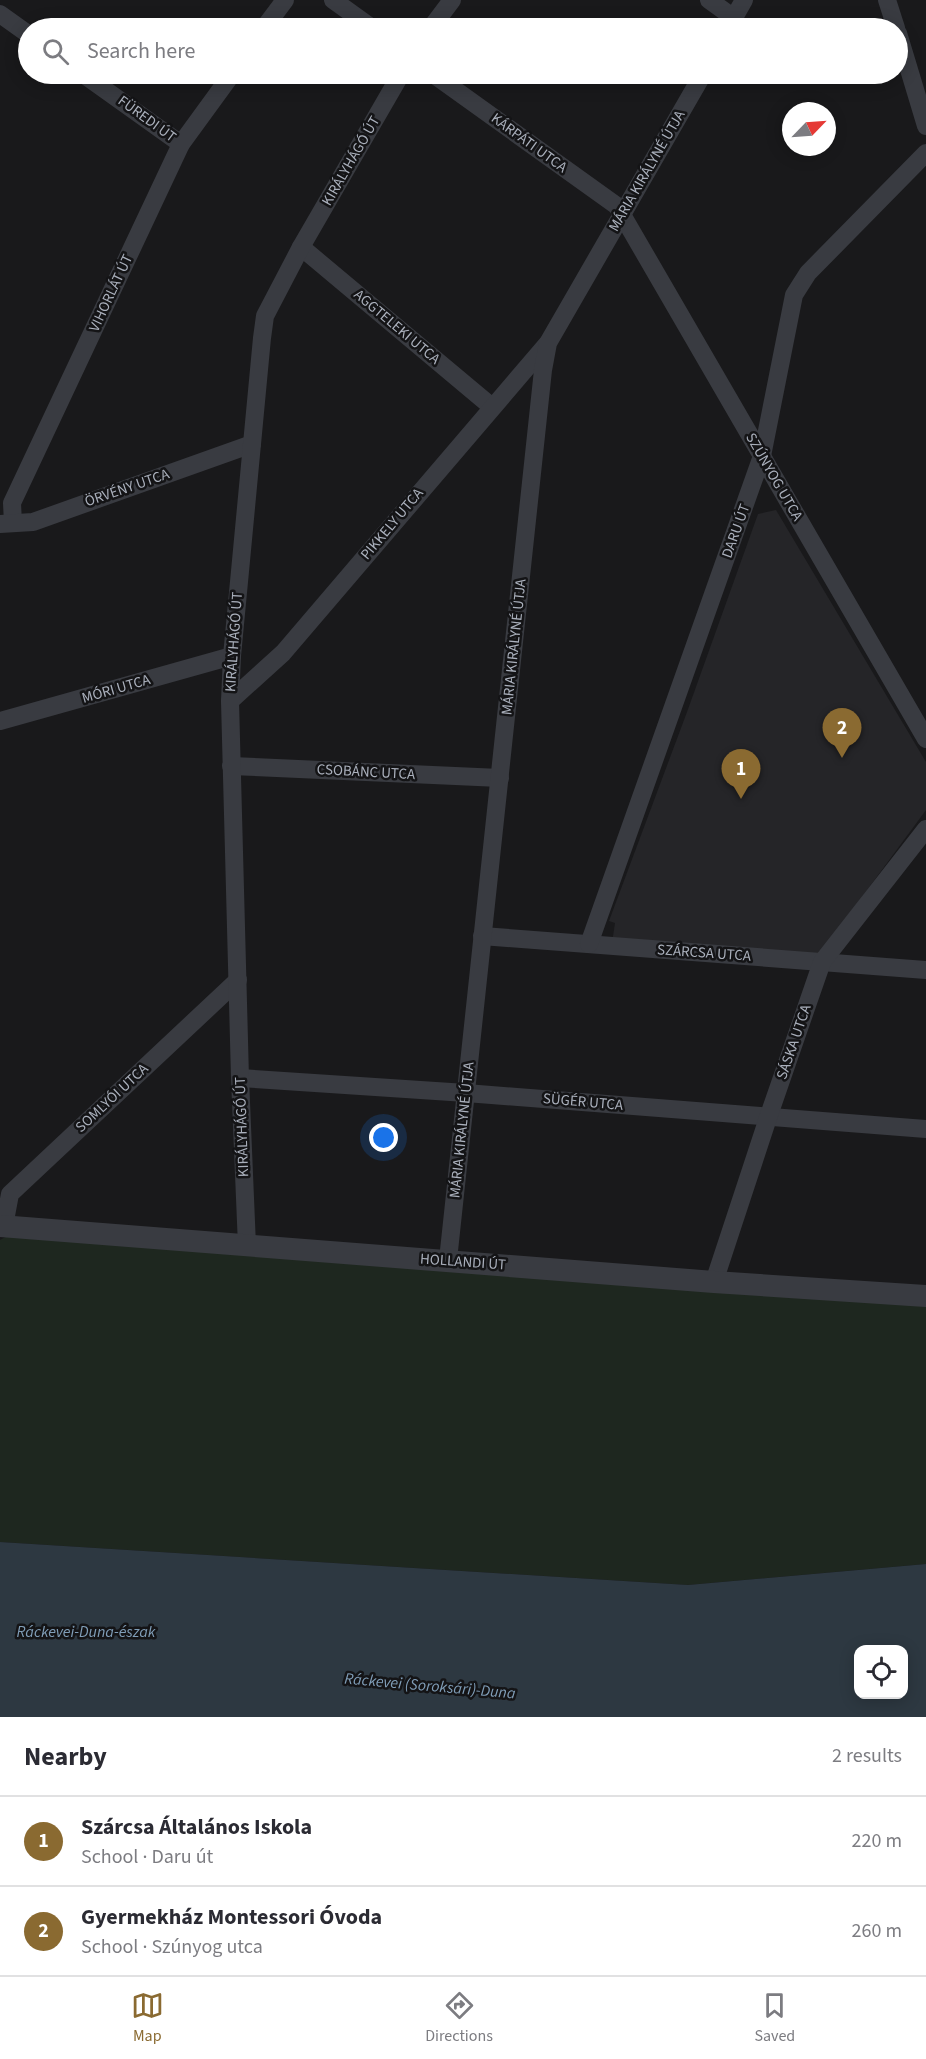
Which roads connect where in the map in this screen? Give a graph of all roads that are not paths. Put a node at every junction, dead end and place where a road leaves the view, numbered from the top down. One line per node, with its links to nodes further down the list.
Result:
1 (285, 0): 8 (street)
2 (333, 0): 9 (street)
3 (452, 0): 10 (street)
4 (708, 0): 11 (street)
5 (744, 0): 12 (street)
6 (888, 0): 13 (street)
7 (0, 14): 14 (street)
8 (272, 18)
9 (358, 18)
10 (438, 18)
11 (726, 18)
12 (734, 18)
13 (893, 18)
14 (18, 27)
15 (908, 67): 21 (street)
16 (97, 84): 22 (street, FÜREDI ÚT)
17 (225, 84): 22 (street, VIHORLÁT ÚT)
18 (395, 84): 25 (street, KIRÁLYHÁGÓ ÚT)
19 (447, 84): 24 (street, KÁRPÁTI UTCA)
20 (697, 84): 24 (street, MÁRIA KIRÁLYNÉ ÚTJA)
21 (926, 126)
22 (181, 144): 30 (street, VIHORLÁT ÚT)
23 (926, 153): 29 (street, DARU ÚT)
24 (623, 214): 26 (street, MÁRIA KIRÁLYNÉ ÚTJA); 29 (street, SZÚNYOG UTCA)
25 (302, 247): 27 (street, AGGTELEKI UTCA); 28 (street, KIRÁLYHÁGÓ ÚT)
26 (548, 343): 27 (street, PIKKELY UTCA); 36 (street, MÁRIA KIRÁLYNÉ ÚTJA)
27 (492, 407): 32 (street, PIKKELY UTCA)
28 (252, 444): 30 (street, ÖRVÉNY UTCA); 31 (street, KIRÁLYHÁGÓ ÚT)
29 (762, 456): 34 (street, SZÚNYOG UTCA); 39 (street, DARU ÚT)
30 (7, 524)
31 (232, 656): 32 (street, KIRÁLYHÁGÓ ÚT); 33 (street, MÓRI UTCA)
32 (230, 700): 35 (street, KIRÁLYHÁGÓ ÚT)
33 (0, 721)
34 (926, 740)
35 (231, 766): 36 (street, CSOBÁNC UTCA); 42 (street, KIRÁLYHÁGÓ ÚT)
36 (500, 778): 38 (street, MÁRIA KIRÁLYNÉ ÚTJA)
37 (926, 829): 40 (street, SÁSKA UTCA)
38 (482, 936): 39 (street, SZÁRCSA UTCA); 44 (street, MÁRIA KIRÁLYNÉ ÚTJA)
39 (589, 944): 40 (street, SZÁRCSA UTCA)
40 (822, 962): 41 (street, SZÁRCSA UTCA); 45 (street, SÁSKA UTCA)
41 (926, 970)
42 (238, 980): 43 (street, KIRÁLYHÁGÓ ÚT); 47 (street, SOMLYÓI UTCA)
43 (240, 1078): 44 (street, SÜGÉR UTCA); 48 (street, KIRÁLYHÁGÓ ÚT)
44 (466, 1093): 45 (street, SÜGÉR UTCA); 49 (street, MÁRIA KIRÁLYNÉ ÚTJA)
45 (768, 1118): 46 (street, SÜGÉR UTCA); 50 (street, SÁSKA UTCA)
46 (926, 1129)
47 (2, 1226): 48 (street, HOLLANDI ÚT)
48 (247, 1246): 49 (street, HOLLANDI ÚT)
49 (448, 1260): 50 (street, HOLLANDI ÚT)
50 (714, 1282): 51 (street, HOLLANDI ÚT)
51 (926, 1296)

